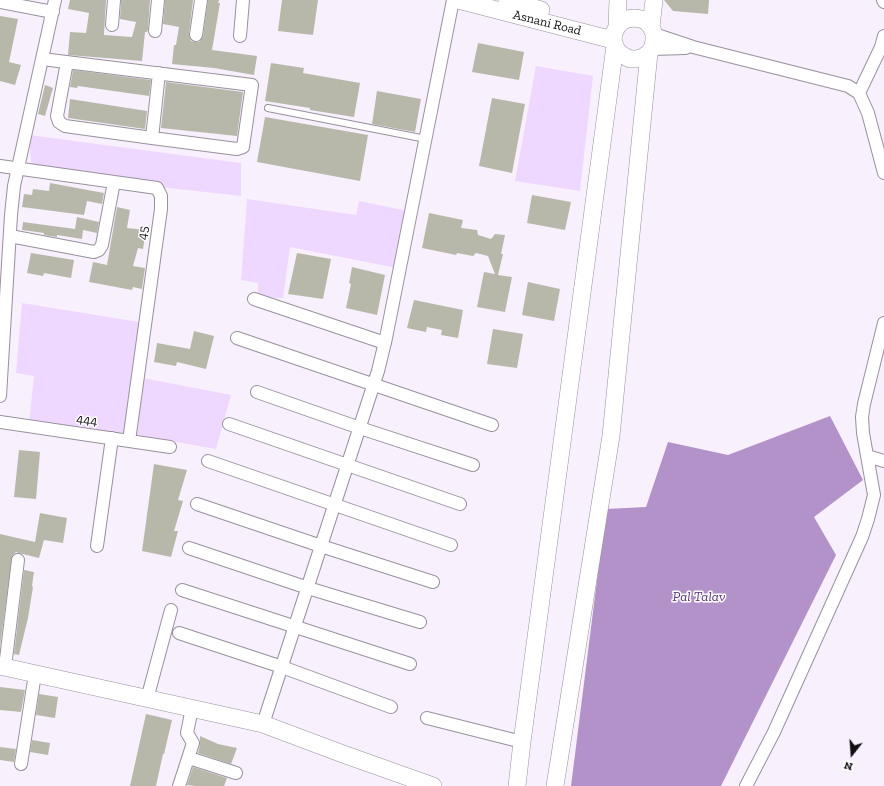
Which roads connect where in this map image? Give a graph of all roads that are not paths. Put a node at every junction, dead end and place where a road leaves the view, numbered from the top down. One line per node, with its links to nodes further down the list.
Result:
1 (114, 0): 12 (street)
2 (158, 0): 13 (street)
3 (200, 0): 14 (street)
4 (243, 0): 15 (street)
5 (453, 0): 25 (street)
6 (458, 0): 16 (street, Asnani Road)
7 (507, 0): 16 (street, Asnani Road)
8 (618, 0): 16 (street)
9 (654, 0): 18 (street)
10 (0, 2): 11 (street)
11 (54, 6): 19 (street)
12 (112, 25)
13 (155, 31)
14 (196, 35)
15 (240, 36)
16 (615, 36): 18 (street); 18 (street); 75 (street)
17 (884, 36): 22 (street)
18 (651, 41): 22 (street); 82 (street)
19 (42, 59): 20 (street); 27 (street)
20 (67, 62): 21 (street); 24 (street)
21 (159, 73): 24 (street); 24 (street)
22 (859, 93): 28 (street)
23 (268, 108): 25 (lane)
24 (152, 138)
25 (426, 139): 34 (street)
26 (0, 166): 27 (street, 45)
27 (17, 169): 29 (street, 45); 30 (street)
28 (884, 173)
29 (114, 182): 30 (street); 43 (street, 45)
30 (10, 236): 37 (street)
31 (254, 299): 34 (street)
32 (884, 323): 45 (street)
33 (237, 338): 35 (street)
34 (385, 343): 35 (street)
35 (374, 384): 40 (street); 41 (street)
36 (257, 392): 41 (street)
37 (0, 396)
38 (0, 422): 42 (street, 444)
39 (229, 424): 48 (street)
40 (492, 425)
41 (360, 428): 48 (street); 49 (street)
42 (112, 438): 43 (street, 444); 55 (street)
43 (129, 441): 44 (street, 444)
44 (170, 447)
45 (867, 456): 47 (street); 50 (street)
46 (208, 461): 53 (street)
47 (884, 461)
48 (348, 465): 52 (street); 53 (street)
49 (473, 465)
50 (879, 492): 83 (street)
51 (197, 504): 56 (street)
52 (460, 504)
53 (335, 505): 54 (street); 56 (street)
54 (451, 545)
55 (97, 546)
56 (321, 546): 59 (street); 60 (street)
57 (189, 548): 60 (street)
58 (18, 560): 67 (street)
59 (433, 582)
60 (308, 588): 63 (street); 64 (street)
61 (182, 590): 64 (street)
62 (171, 610): 70 (street)
63 (420, 622)
64 (295, 626): 66 (street); 68 (street)
65 (179, 633): 68 (street)
66 (410, 664)
67 (2, 666): 69 (street)
68 (282, 667): 71 (street); 74 (street)
69 (35, 674): 70 (street); 77 (street)
70 (148, 699): 72 (street)
71 (391, 707)
72 (192, 708): 74 (street); 76 (street)
73 (427, 718): 75 (street)
74 (263, 724): 80 (street)
75 (522, 742): 81 (street)
76 (189, 758): 78 (street); 79 (street)
77 (21, 764)
78 (236, 772)
79 (182, 785)
80 (432, 786)
81 (517, 786)
82 (555, 786)
83 (746, 786)

